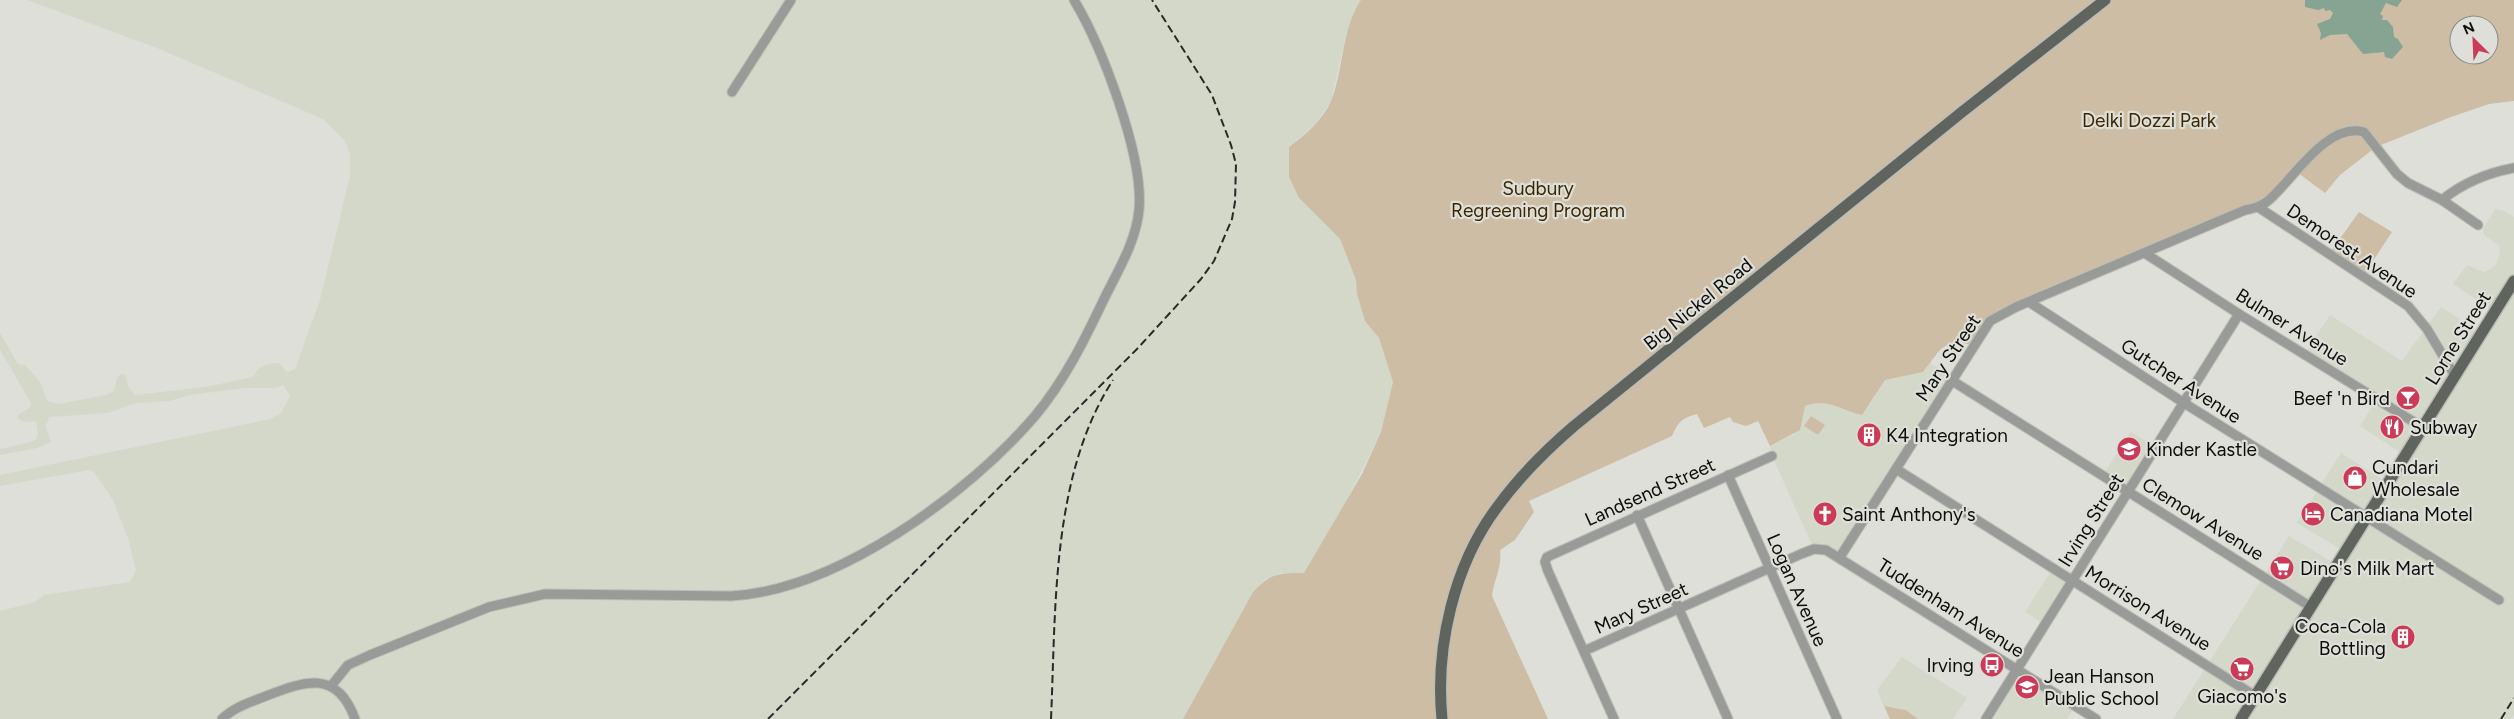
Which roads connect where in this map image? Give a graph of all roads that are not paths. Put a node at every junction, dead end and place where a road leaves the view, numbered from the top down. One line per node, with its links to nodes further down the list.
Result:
1 (791, 0): 4 (street)
2 (1074, 0): 31 (street)
3 (2105, 0): 35 (main road, Big Nickel Road)
4 (732, 92)
5 (2514, 168): 6 (street)
6 (2442, 200): 7 (street, Mary Street); 8 (street)
7 (2258, 207): 9 (street, Mary Street); 13 (street, Demorest Avenue)
8 (2478, 225)
9 (2146, 254): 11 (street, Mary Street); 12 (street, Bulmer Avenue)
10 (2514, 281): 13 (main road, Lorne Street)
11 (2029, 302): 14 (street, Mary Street); 15 (street, Gutcher Avenue)
12 (2239, 314): 15 (street, Irving Street); 16 (street, Bulmer Avenue)
13 (2455, 376): 16 (main road, Lorne Street)
14 (1951, 380): 18 (street, Mary Street); 20 (street, Clemow Avenue)
15 (2184, 403): 20 (street, Irving Street); 22 (street, Gutcher Avenue)
16 (2422, 427): 22 (main road, Lorne Street)
17 (1772, 456): 19 (street, Landsend Street)
18 (1896, 469): 23 (street, Mary Street); 25 (street, Morrison Avenue)
19 (1728, 475): 21 (street, Landsend Street); 24 (street, Logan Avenue)
20 (2129, 492): 25 (street, Irving Street); 27 (street, Clemow Avenue)
21 (1637, 515): 28 (street); 29 (street, Landsend Street)
22 (2368, 517): 26 (street, Gutcher Avenue); 27 (main road, Lorne Street)
23 (1840, 557): 24 (street, Mary Street); 30 (street, Tuddenham Avenue)
24 (1770, 568): 28 (street, Mary Street); 38 (street, Logan Avenue)
25 (2073, 580): 30 (street, Irving Street); 32 (street, Morrison Avenue)
26 (2499, 600)
27 (2311, 607): 32 (main road, Lorne Street)
28 (1679, 609): 29 (street, Mary Street); 37 (street)
29 (1584, 651): 36 (street)
30 (2017, 669): 39 (street, Irving Street); 40 (street, Tuddenham Avenue)
31 (331, 686): 33 (street); 34 (street)
32 (2256, 696): 41 (main road, Lorne Street)
33 (222, 719)
34 (354, 719)
35 (1442, 719)
36 (1614, 719)
37 (1728, 719)
38 (1837, 719)
39 (1986, 719)
40 (2096, 719)
41 (2240, 719)

